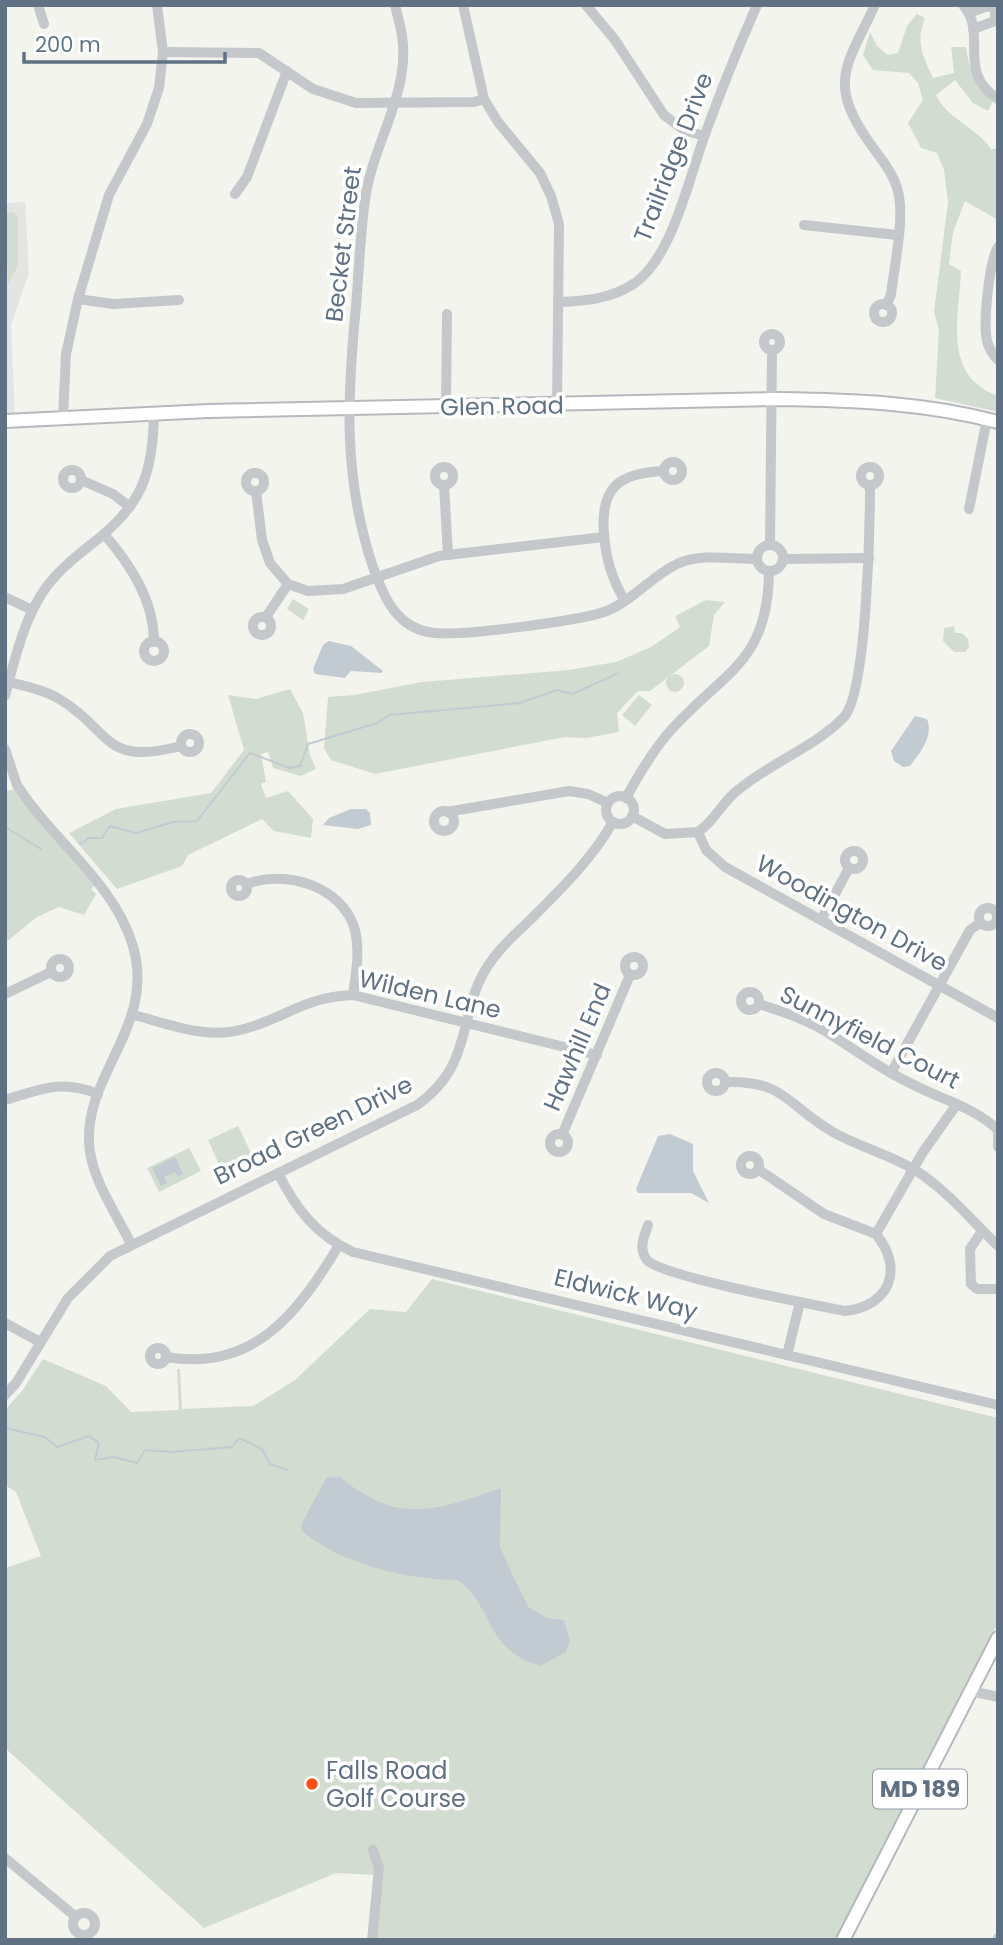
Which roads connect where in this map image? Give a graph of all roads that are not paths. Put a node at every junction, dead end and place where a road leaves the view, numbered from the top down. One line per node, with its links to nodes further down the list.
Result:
1 (38, 5): 9 (street)
2 (157, 5): 11 (street)
3 (395, 5): 15 (street, Becket Street)
4 (463, 5): 13 (street)
5 (586, 5): 16 (street)
6 (757, 5): 16 (street, Trailridge Drive)
7 (875, 5): 19 (street)
8 (966, 9): 10 (street); 10 (street)
9 (44, 24)
10 (974, 29): 14 (street)
11 (163, 52): 12 (street); 21 (street)
12 (287, 71): 15 (street); 17 (street)
13 (484, 99): 15 (street); 23 (street)
14 (998, 99)
15 (393, 103): 31 (street, Becket Street)
16 (704, 136): 23 (street, Trailridge Drive)
17 (235, 194)
18 (804, 225): 19 (street)
19 (897, 235): 24 (street)
20 (998, 247): 27 (street)
21 (78, 299): 22 (street); 33 (street)
22 (179, 300)
23 (558, 302): 29 (street)
24 (886, 305)
25 (447, 314): 30 (street)
26 (772, 350): 28 (street)
27 (998, 360)
28 (771, 399): 29 (main road, Glen Road); 35 (main road, Glen Road); 45 (street)
29 (557, 405): 30 (main road, Glen Road)
30 (446, 407): 31 (main road, Glen Road)
31 (349, 408): 32 (main road, Glen Road); 51 (street, Becket Street)
32 (154, 413): 33 (main road, Glen Road); 41 (street)
33 (63, 417): 34 (main road, Glen Road)
34 (5, 421)
35 (992, 421): 42 (street)
36 (664, 471): 44 (street)
37 (81, 480): 41 (street)
38 (444, 485): 46 (street)
39 (870, 485): 47 (street)
40 (256, 491): 52 (street)
41 (130, 507): 43 (street)
42 (969, 509)
43 (104, 534): 55 (street); 57 (street)
44 (604, 537): 46 (street); 54 (street)
45 (769, 545): 48 (street); 49 (street)
46 (448, 555): 51 (street)
47 (869, 558): 49 (street); 67 (street)
48 (756, 559): 50 (street); 54 (street, Becket Street)
49 (783, 559): 50 (street)
50 (769, 572): 62 (street)
51 (376, 577): 52 (street); 54 (street, Becket Street)
52 (288, 584): 56 (street)
53 (5, 597): 55 (street)
54 (625, 601)
55 (32, 610): 58 (street)
56 (266, 617)
57 (153, 642)
58 (9, 682): 59 (street); 60 (street)
59 (5, 696)
60 (181, 746)
61 (5, 749): 78 (street)
62 (626, 798): 63 (street); 65 (street)
63 (608, 803): 64 (street); 66 (street)
64 (447, 812)
65 (632, 816): 66 (street); 67 (street)
66 (613, 822): 80 (street, Broad Green Drive)
67 (698, 832): 70 (street, Woodington Drive)
68 (849, 868): 70 (street)
69 (247, 884): 76 (street)
70 (821, 920): 74 (street, Woodington Drive)
71 (980, 923): 74 (street)
72 (51, 972): 75 (street)
73 (630, 975): 81 (street, Hawhill End)
74 (940, 985): 79 (street, Woodington Drive); 82 (street)
75 (5, 994)
76 (353, 995): 78 (street, Wilden Lane); 80 (street, Wilden Lane)
77 (758, 1004): 82 (street, Sunnyfield Court)
78 (134, 1015): 84 (street)
79 (998, 1018)
80 (469, 1023): 81 (street, Wilden Lane); 92 (street, Broad Green Drive)
81 (597, 1055): 88 (street, Hawhill End)
82 (891, 1073): 86 (street, Sunnyfield Court)
83 (725, 1082): 91 (street)
84 (98, 1094): 85 (street); 96 (street)
85 (5, 1100)
86 (957, 1104): 87 (street, Sunnyfield Court); 91 (street)
87 (998, 1132): 89 (street, Sunnyfield Court)
88 (562, 1135)
89 (998, 1147)
90 (758, 1169): 95 (street)
91 (913, 1169): 94 (street); 95 (street)
92 (278, 1173): 96 (street, Broad Green Drive); 97 (street, Eldwick Way)
93 (648, 1224): 100 (street)
94 (982, 1231): 98 (street); 99 (street)
95 (876, 1234): 100 (street)
96 (131, 1244): 102 (street, Broad Green Drive)
97 (339, 1245): 103 (street, Eldwick Way); 104 (street)
98 (998, 1246)
99 (998, 1289)
100 (800, 1302): 103 (street)
101 (5, 1323): 102 (street)
102 (40, 1342): 105 (street, Broad Green Drive)
103 (787, 1355): 106 (street, Eldwick Way)
104 (166, 1357)
105 (5, 1395)
106 (998, 1405)
107 (998, 1638): 108 (main road, MD 189)
108 (971, 1690): 109 (street); 114 (main road, MD 189)
109 (998, 1697)
110 (373, 1850): 113 (street)
111 (5, 1858): 112 (street)
112 (76, 1917)
113 (372, 1940)
114 (843, 1940)

